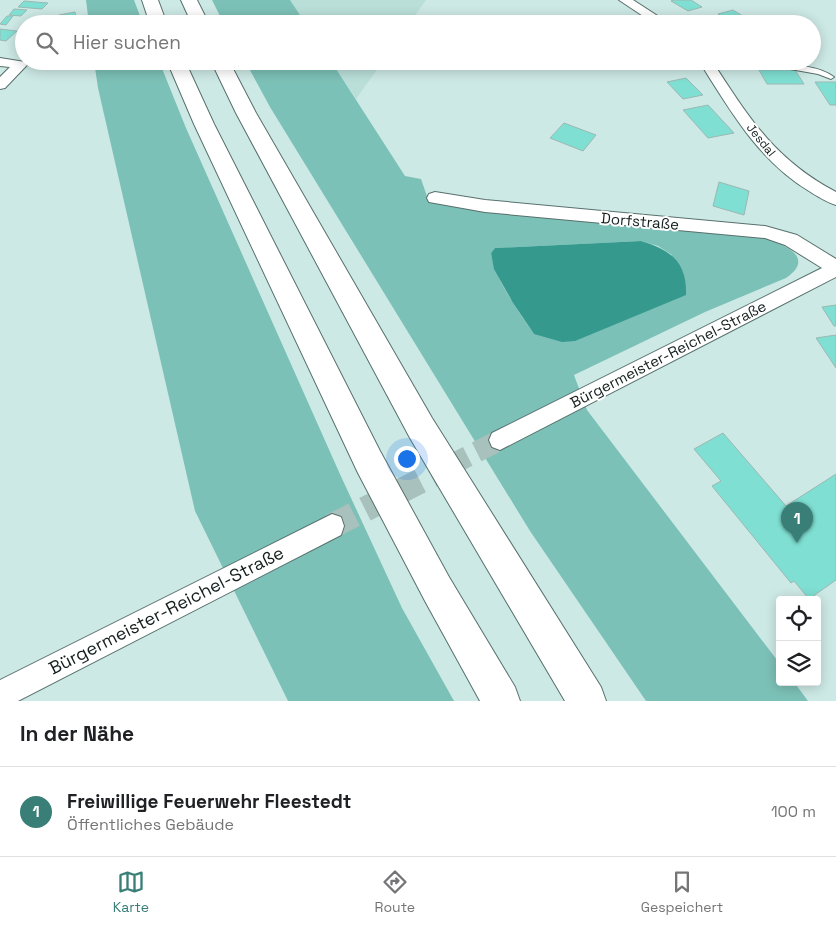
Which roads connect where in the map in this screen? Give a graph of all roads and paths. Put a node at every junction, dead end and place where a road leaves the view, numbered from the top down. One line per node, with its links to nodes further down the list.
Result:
1 (150, 0): 4 (highway)
2 (189, 0): 5 (highway)
3 (625, 0): 6 (street)
4 (156, 15)
5 (196, 15)
6 (649, 15)
7 (0, 62): 8 (street)
8 (15, 64)
9 (15, 70): 15 (street)
10 (180, 70): 22 (highway)
11 (224, 70): 23 (highway)
12 (712, 70): 17 (street, Jesdal)
13 (817, 70): 14 (lane)
14 (832, 77)
15 (0, 85)
16 (435, 198): 18 (street, Dorfstraße)
17 (836, 200)
18 (836, 268): 19 (street, Bürgermeister-Reichel-Straße)
19 (500, 440)
20 (332, 526): 21 (street, Bürgermeister-Reichel-Straße)
21 (0, 695)
22 (501, 701)
23 (587, 701)

